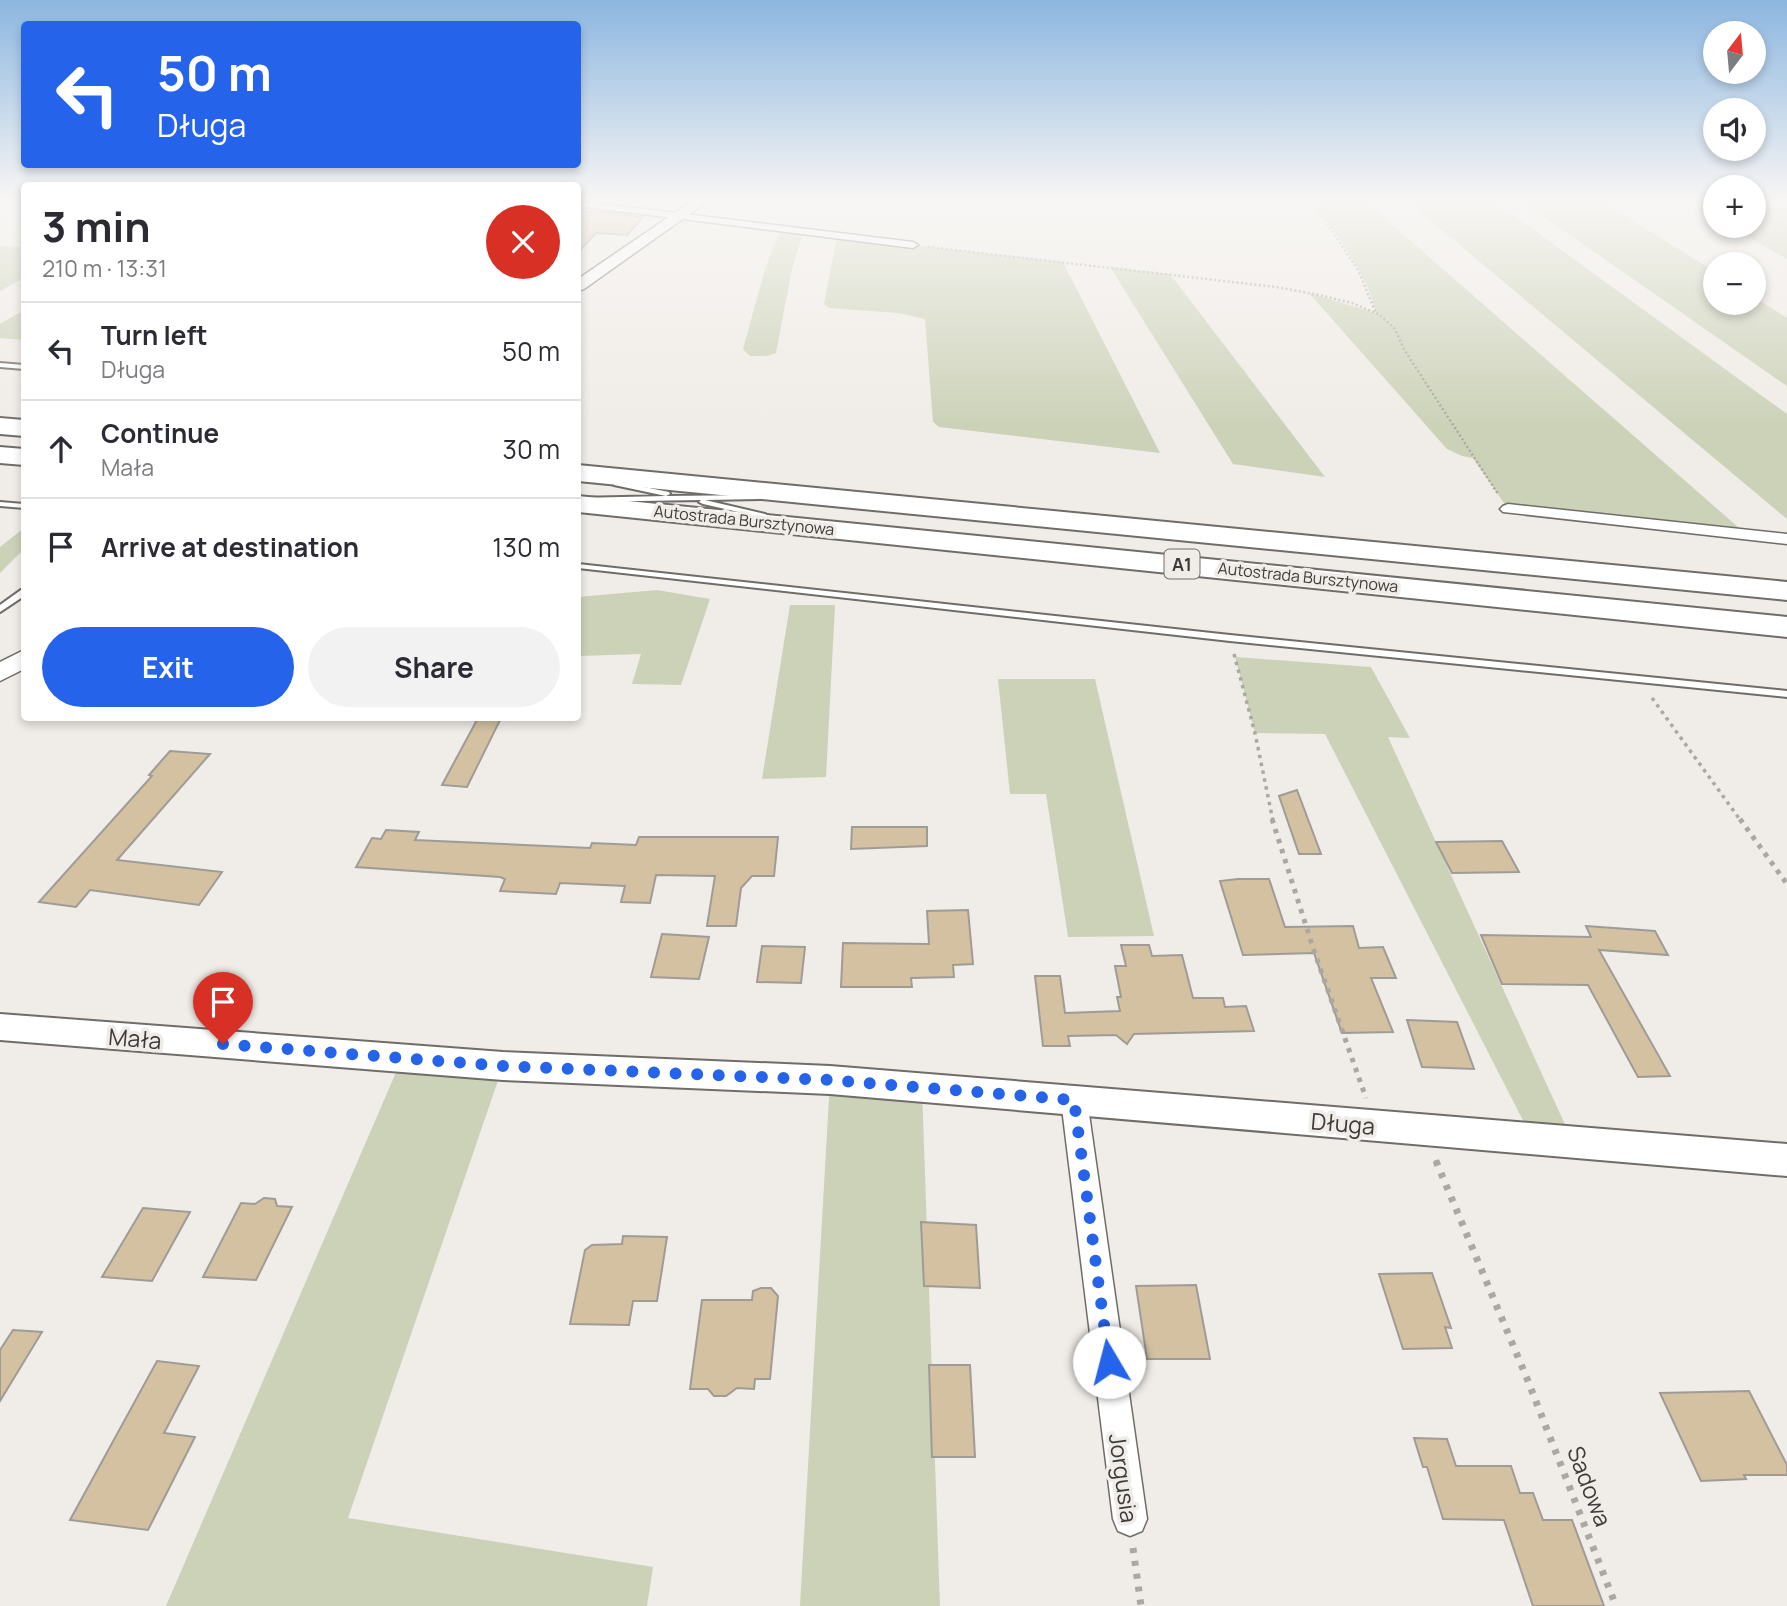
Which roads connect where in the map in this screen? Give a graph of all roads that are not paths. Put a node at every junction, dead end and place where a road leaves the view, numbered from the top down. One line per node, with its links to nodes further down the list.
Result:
1 (0, 365): 2 (lane)
2 (21, 367)
3 (0, 426): 4 (highway)
4 (21, 428)
5 (0, 455): 6 (highway)
6 (21, 457)
7 (581, 474): 9 (highway, Autostrada Bursztynowa / A1)
8 (581, 475): 10 (lane)
9 (824, 496): 10 (lane); 19 (highway, Autostrada Bursztynowa / A1)
10 (685, 498): 11 (lane); 16 (lane)
11 (581, 502)
12 (581, 502): 16 (highway, Autostrada Bursztynowa / A1)
13 (0, 504): 14 (lane)
14 (21, 506)
15 (1508, 509): 17 (street)
16 (813, 527): 22 (highway, Autostrada Bursztynowa / A1)
17 (1787, 538)
18 (581, 566): 25 (lane)
19 (1787, 591)
20 (21, 594): 21 (lane)
21 (0, 609)
22 (1787, 627)
23 (21, 660): 24 (main road)
24 (0, 673)
25 (1787, 694)
26 (0, 1027): 27 (street, Mała)
27 (899, 1086): 28 (street, Długa)
28 (1074, 1100): 29 (street, Długa); 30 (street, Jorgusia)
29 (1787, 1160)
30 (1130, 1519)

